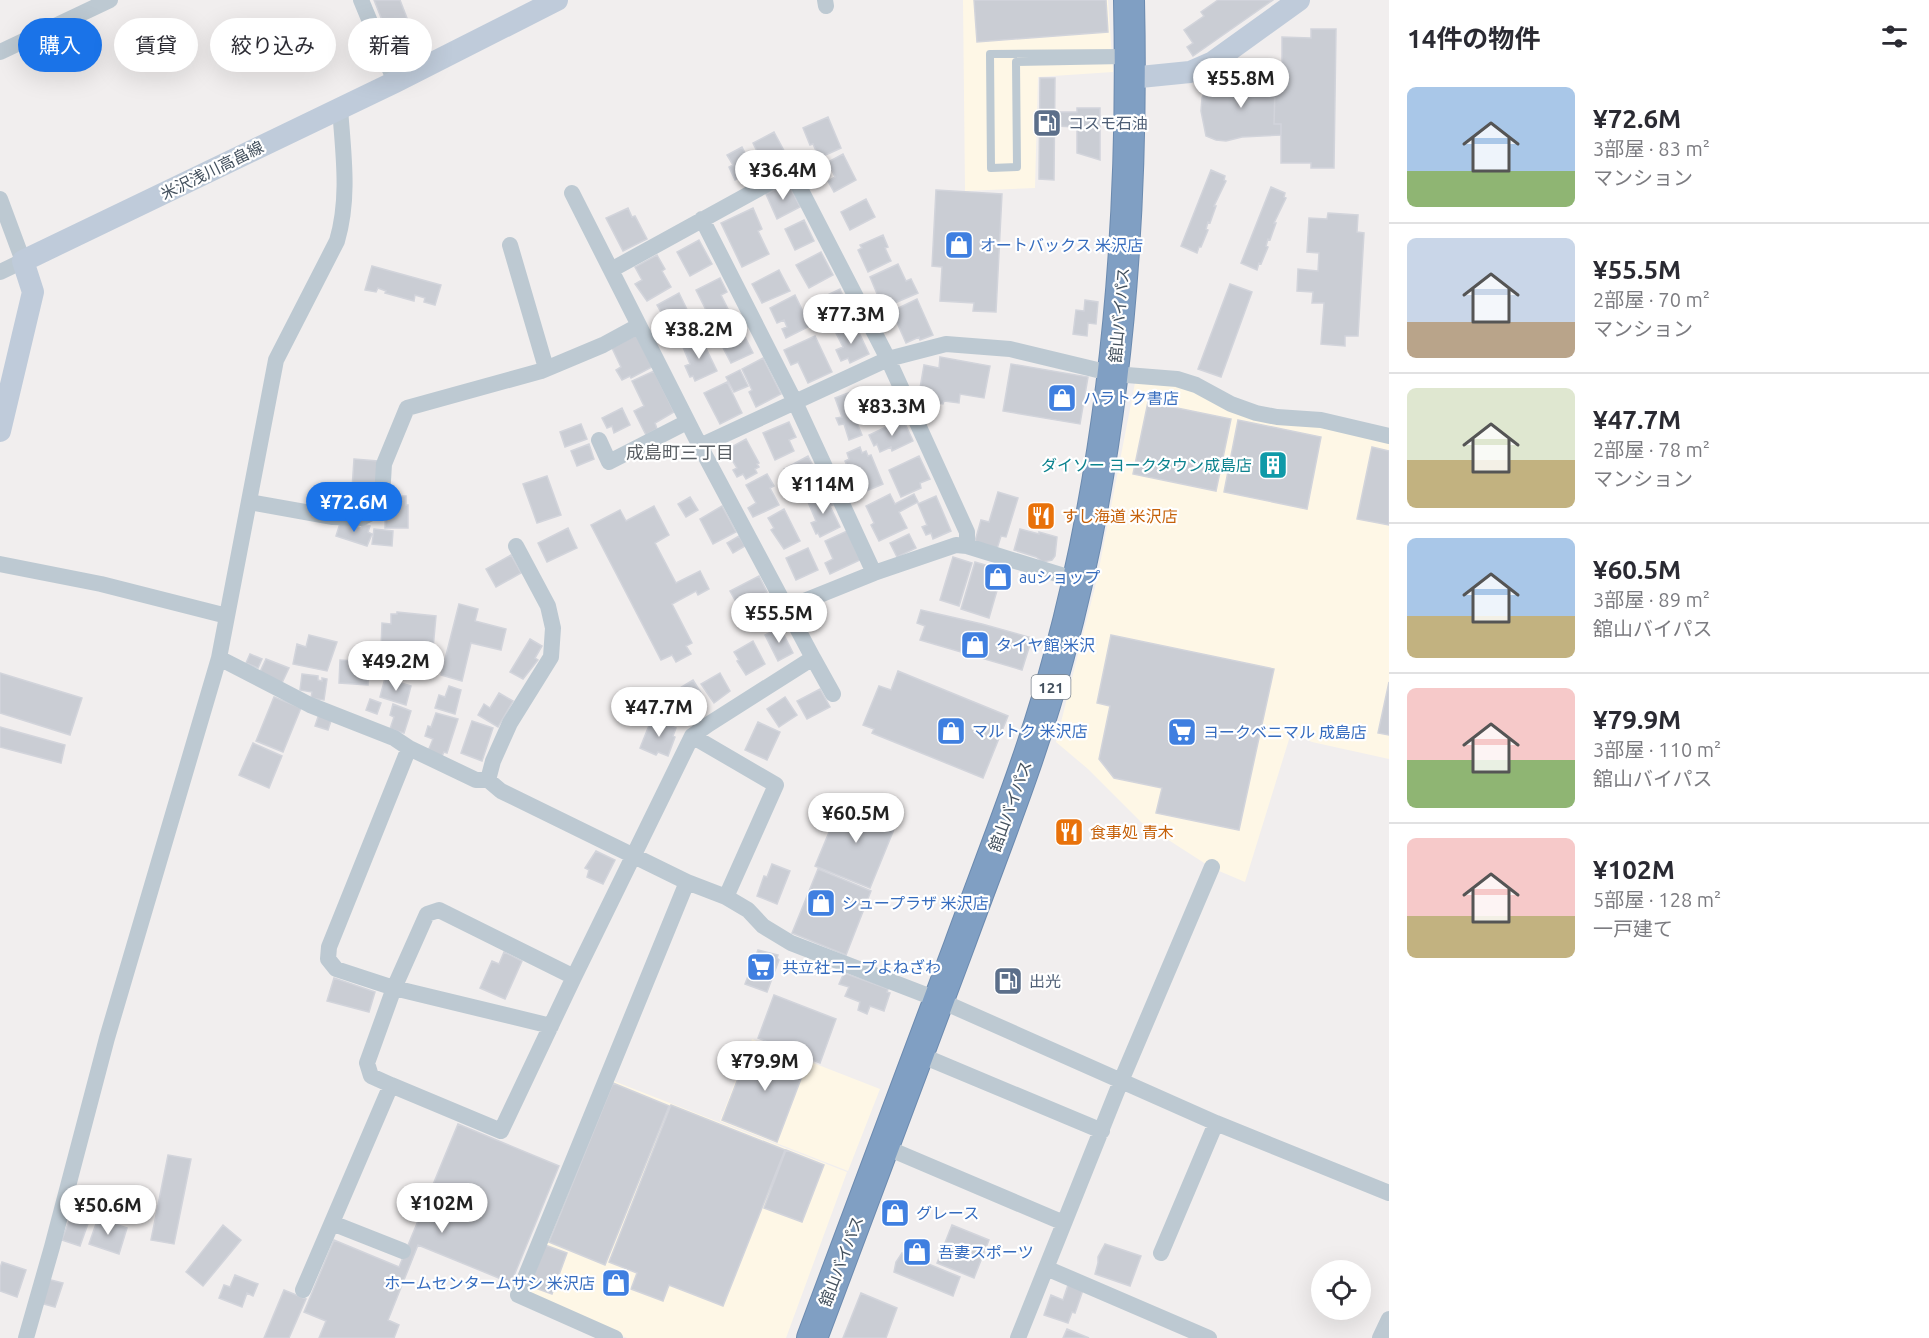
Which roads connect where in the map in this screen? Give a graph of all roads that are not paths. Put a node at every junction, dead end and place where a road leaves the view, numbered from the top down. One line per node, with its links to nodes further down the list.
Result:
1 (110, 0): 6 (street)
2 (361, 0): 8 (street)
3 (557, 0): 8 (main road, 米沢浅川高畠線)
4 (1129, 0): 7 (highway, 舘山バイパス / 121)
5 (1299, 0): 7 (main road)
6 (0, 52)
7 (1130, 64): 7 (lane); 20 (highway, 舘山バイパス / 121)
8 (394, 82): 9 (main road, 米沢浅川高畠線)
9 (340, 108): 14 (main road, 米沢浅川高畠線); 27 (street)
10 (572, 193): 15 (street)
11 (0, 199): 14 (street)
12 (702, 219): 15 (street); 18 (street); 21 (street)
13 (510, 245): 19 (street)
14 (23, 261): 16 (street); 23 (main road)
15 (610, 270): 17 (street)
16 (0, 272)
17 (638, 326): 19 (street); 22 (street)
18 (888, 359): 20 (street); 21 (street); 29 (street)
19 (546, 368): 27 (street)
20 (1114, 374): 24 (street); 32 (highway, 舘山バイパス / 121)
21 (795, 402): 26 (street); 31 (street)
22 (687, 422): 25 (street); 26 (street)
23 (0, 431)
24 (1389, 436)
25 (599, 440)
26 (700, 446): 33 (street)
27 (249, 502): 34 (street)
28 (516, 546): 40 (street)
29 (967, 546): 31 (street); 32 (street)
30 (0, 564): 34 (street)
31 (874, 573): 33 (street)
32 (1077, 580): 47 (highway, 舘山バイパス / 121)
33 (787, 608): 36 (street)
34 (227, 616): 35 (street)
35 (219, 658): 39 (street); 63 (street)
36 (813, 658): 37 (street); 38 (street)
37 (833, 694)
38 (692, 736): 41 (street); 44 (street)
39 (409, 748): 40 (street); 46 (street)
40 (488, 780): 41 (street)
41 (634, 856): 43 (street); 45 (street)
42 (1212, 867): 50 (street)
43 (687, 882): 44 (street); 64 (street)
44 (726, 897): 47 (street)
45 (574, 976): 46 (street); 48 (street)
46 (394, 988): 48 (street); 51 (street)
47 (939, 1000): 49 (highway, 舘山バイパス / 121); 50 (street)
48 (551, 1026): 51 (street)
49 (918, 1054): 53 (street); 54 (highway, 舘山バイパス / 121)
50 (1120, 1081): 52 (street); 53 (street)
51 (391, 1085): 56 (street)
52 (1216, 1123): 55 (street); 59 (street)
53 (1102, 1131): 57 (street)
54 (885, 1147): 57 (street); 65 (highway, 舘山バイパス / 121)
55 (1389, 1192)
56 (332, 1222): 58 (street); 61 (street)
57 (1065, 1223): 60 (street)
58 (403, 1251)
59 (1161, 1253)
60 (1046, 1268): 66 (street); 67 (street)
61 (303, 1290)
62 (1389, 1319): 68 (street)
63 (26, 1338)
64 (615, 1338)
65 (812, 1338)
66 (1018, 1338)
67 (1209, 1338)
68 (1380, 1338)

